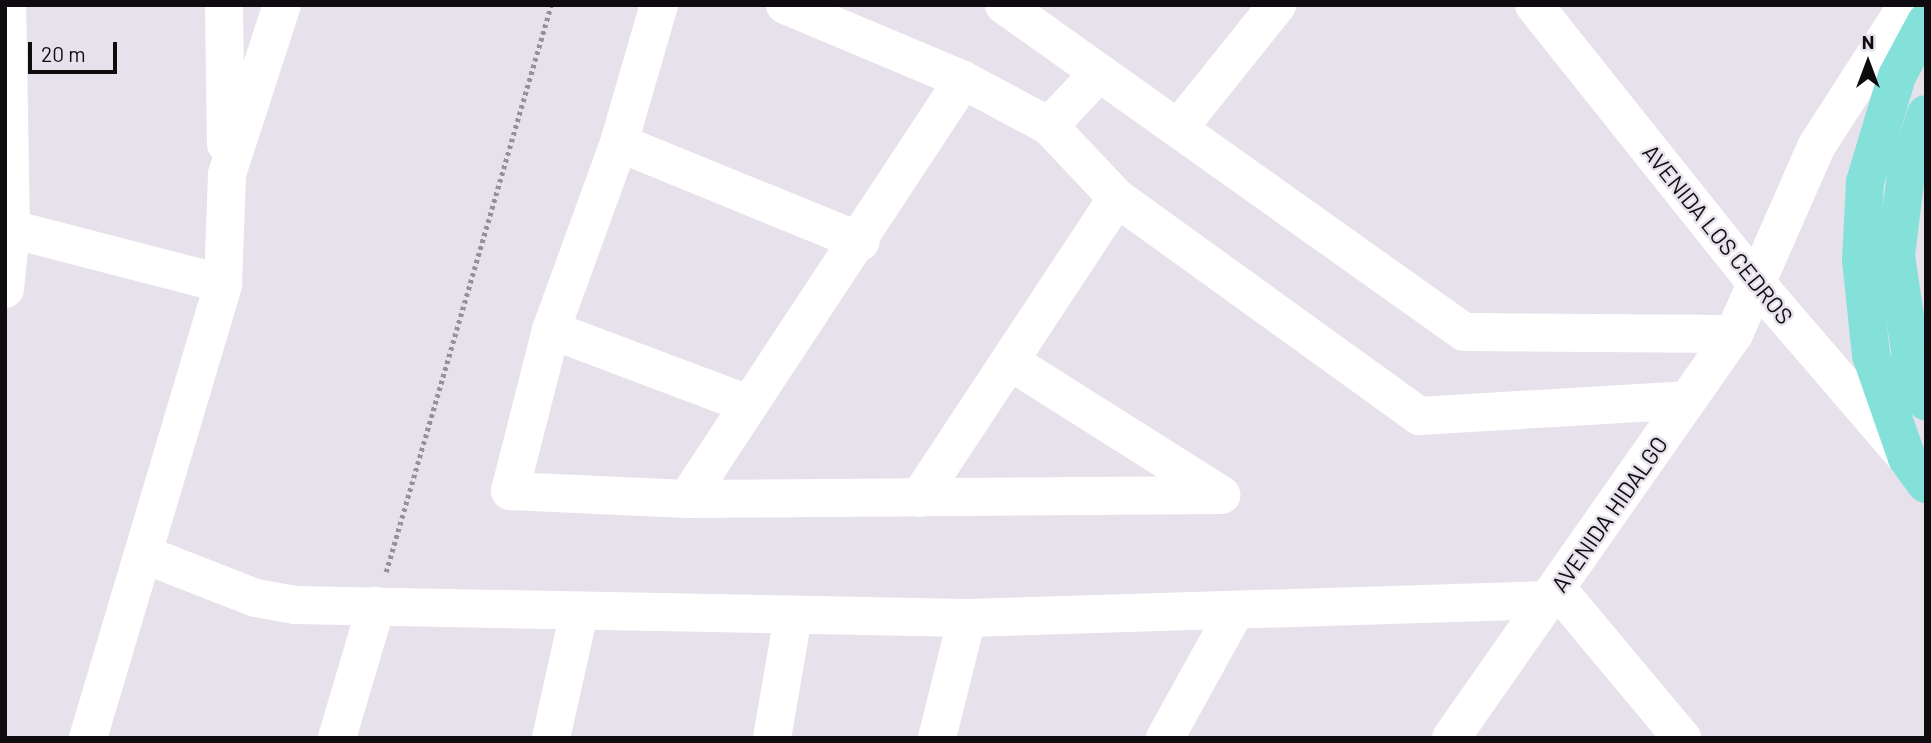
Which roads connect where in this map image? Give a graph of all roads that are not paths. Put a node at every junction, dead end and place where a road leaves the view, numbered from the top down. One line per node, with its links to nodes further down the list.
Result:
1 (7, 5): 19 (street)
2 (224, 5): 17 (street)
3 (282, 5): 17 (street)
4 (659, 5): 16 (street)
5 (785, 5): 12 (street)
6 (1004, 5): 11 (street)
7 (1277, 5): 14 (street)
8 (1534, 5): 22 (street, AVENIDA LOS CEDROS)
9 (1907, 5): 22 (street, AVENIDA HIDALGO)
10 (1926, 22): 31 (main road)
11 (1096, 76): 14 (street); 15 (street)
12 (963, 80): 15 (street); 20 (street)
13 (1926, 114): 28 (main road)
14 (1181, 125): 25 (street)
15 (1049, 126): 18 (street)
16 (619, 142): 20 (street); 24 (street)
17 (227, 174): 21 (street)
18 (1117, 198): 26 (street); 27 (street)
19 (10, 229): 21 (street); 23 (street)
20 (861, 242): 29 (street)
21 (223, 284): 35 (street)
22 (1757, 284): 25 (street, AVENIDA HIDALGO); 31 (street, AVENIDA LOS CEDROS)
23 (5, 289)
24 (551, 330): 29 (street); 34 (street)
25 (1734, 334): 27 (street, AVENIDA HIDALGO)
26 (1011, 362): 30 (street); 33 (street)
27 (1686, 400): 36 (street, AVENIDA HIDALGO)
28 (1926, 401)
29 (748, 404): 34 (street)
30 (1156, 454): 32 (street); 32 (street)
31 (1916, 471)
32 (1131, 496): 33 (street)
33 (919, 498): 34 (street)
34 (687, 499)
35 (143, 554): 37 (street); 42 (street)
36 (1553, 596): 38 (street); 48 (street, AVENIDA HIDALGO); 49 (street)
37 (376, 606): 39 (street); 43 (street)
38 (1235, 611): 41 (street); 47 (street)
39 (579, 613): 40 (street); 44 (street)
40 (793, 617): 41 (street); 45 (street)
41 (967, 618): 46 (street)
42 (88, 738)
43 (337, 738)
44 (551, 738)
45 (772, 738)
46 (937, 738)
47 (1165, 738)
48 (1451, 738)
49 (1682, 738)

